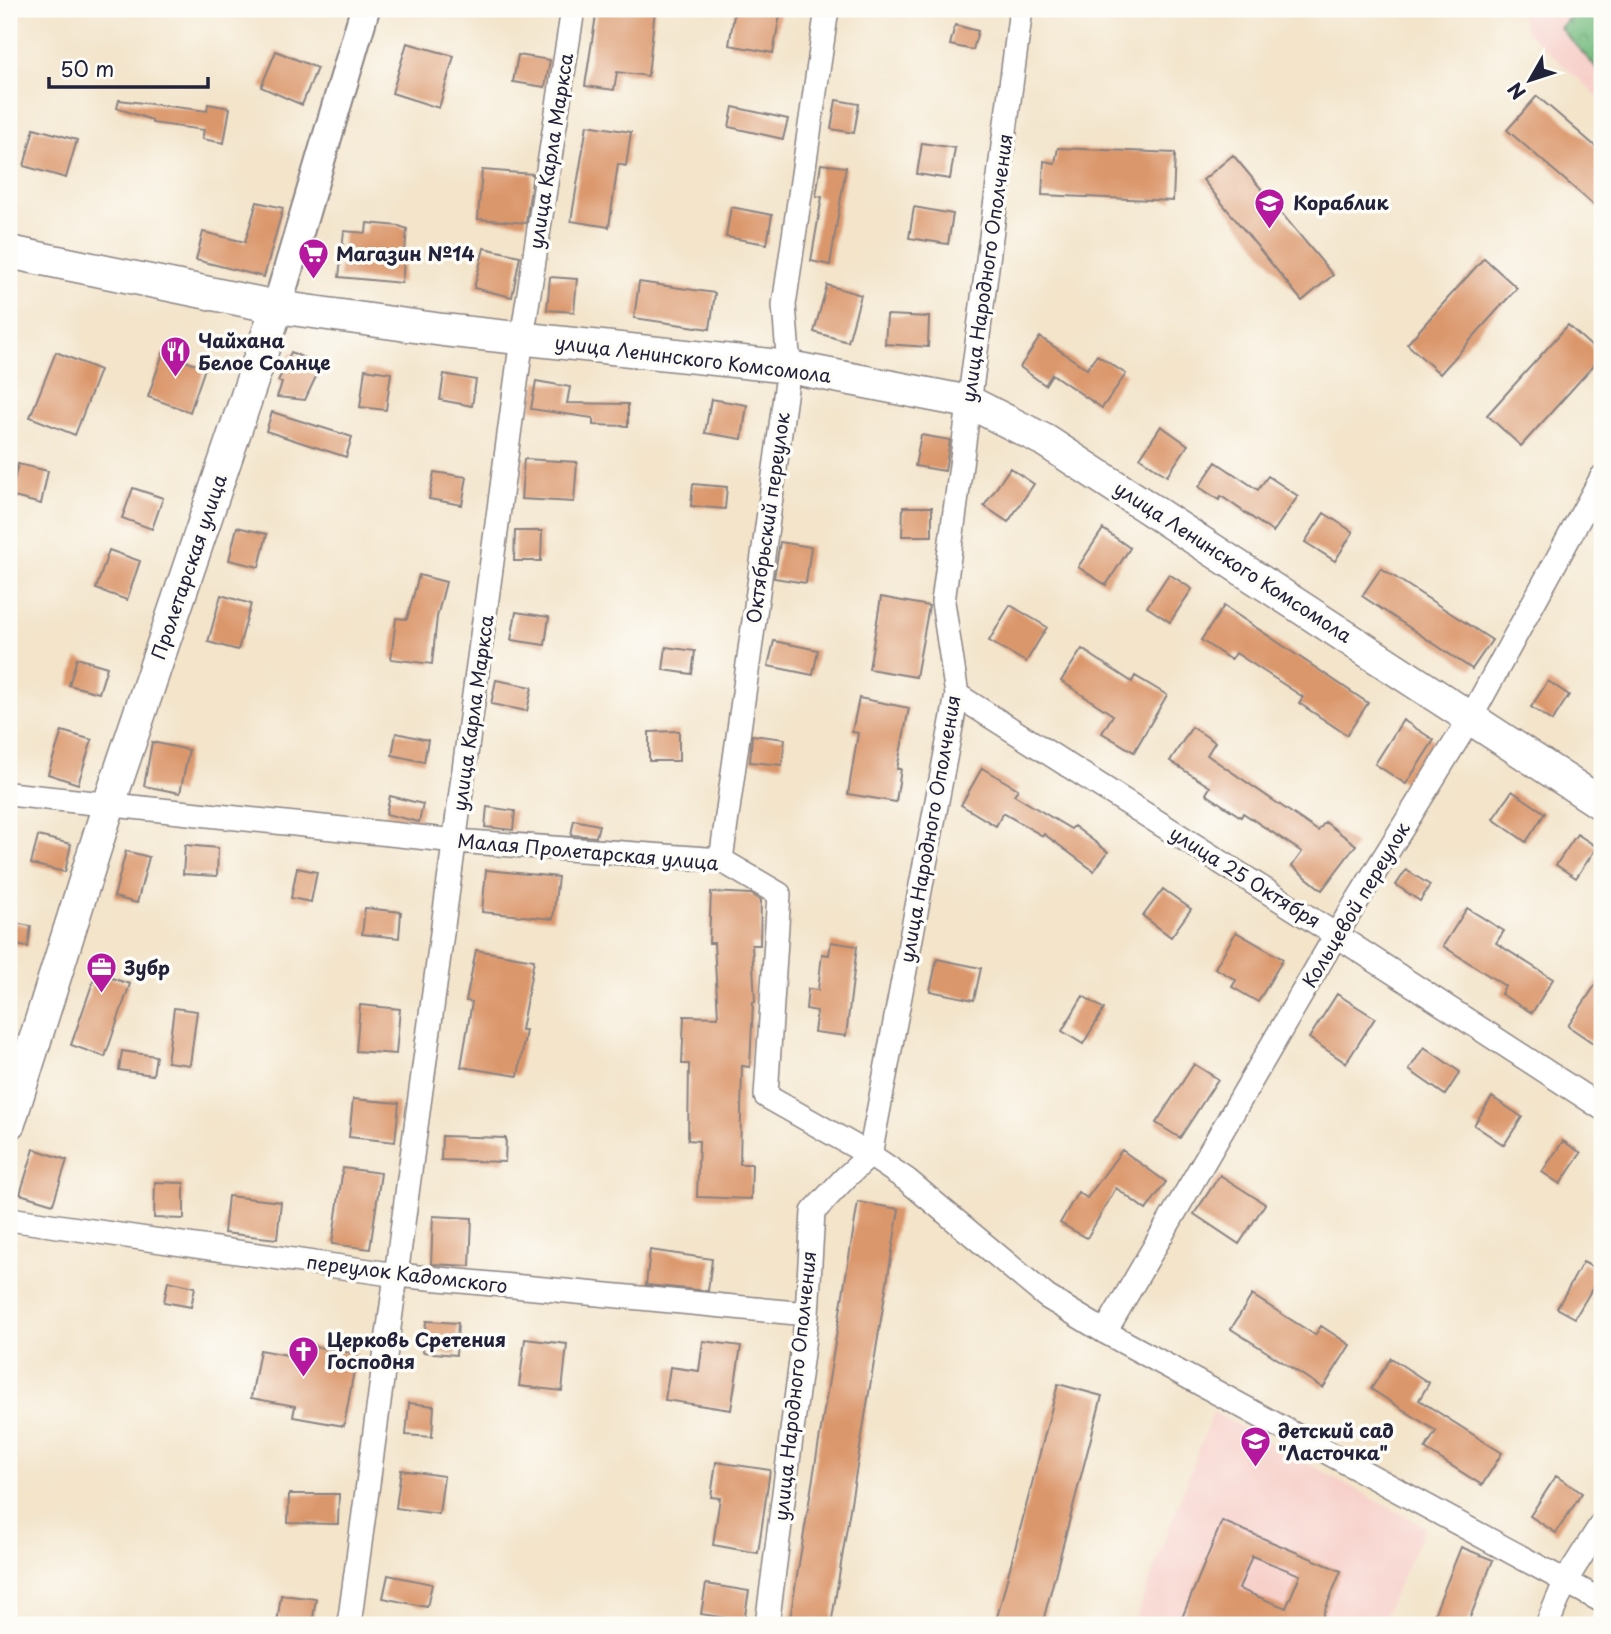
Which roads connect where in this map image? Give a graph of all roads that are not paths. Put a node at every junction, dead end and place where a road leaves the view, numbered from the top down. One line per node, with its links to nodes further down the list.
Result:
1 (365, 9): 6 (street, Пролетарская улица)
2 (573, 9): 7 (street, улица Карла Маркса)
3 (827, 9): 8 (street, Октябрьский переулок)
4 (1021, 9): 9 (street, улица Народного Ополчения)
5 (9, 252): 6 (main road, улица Ленинского Комсомола)
6 (277, 307): 7 (main road, улица Ленинского Комсомола); 14 (main road, Пролетарская улица)
7 (522, 338): 8 (main road, улица Ленинского Комсомола); 16 (street, улица Карла Маркса)
8 (789, 367): 9 (main road, улица Ленинского Комсомола); 17 (street, Октябрьский переулок)
9 (969, 402): 11 (street, улица Народного Ополчения); 12 (main road, улица Ленинского Комсомола)
10 (1602, 477): 12 (street, Кольцевой переулок)
11 (957, 695): 18 (street, улица 25 Октября); 21 (street, улица Народного Ополчения)
12 (1471, 717): 15 (main road, улица Ленинского Комсомола); 18 (street, Кольцевой переулок)
13 (9, 794): 14 (street, Малая Пролетарская улица)
14 (109, 804): 16 (street, Малая Пролетарская улица); 20 (main road, Пролетарская улица)
15 (1602, 804)
16 (456, 841): 17 (street, Малая Пролетарская улица); 23 (street, улица Карла Маркса)
17 (721, 860): 21 (street, Малая Пролетарская улица)
18 (1336, 934): 19 (street, улица 25 Октября); 25 (street, Кольцевой переулок)
19 (1602, 1108)
20 (9, 1123)
21 (870, 1155): 24 (street, улица Народного Ополчения); 25 (street, Малая Пролетарская улица)
22 (9, 1219): 23 (street, переулок Кадомского)
23 (397, 1275): 24 (street, переулок Кадомского); 29 (street, улица Карла Маркса)
24 (807, 1314): 30 (street, улица Народного Ополчения)
25 (1105, 1332): 27 (street, Малая Пролетарская улица)
26 (1602, 1523): 27 (street)
27 (1566, 1580): 28 (street, Малая Пролетарская улица); 31 (street)
28 (1602, 1601)
29 (349, 1625)
30 (767, 1625)
31 (1547, 1625)

